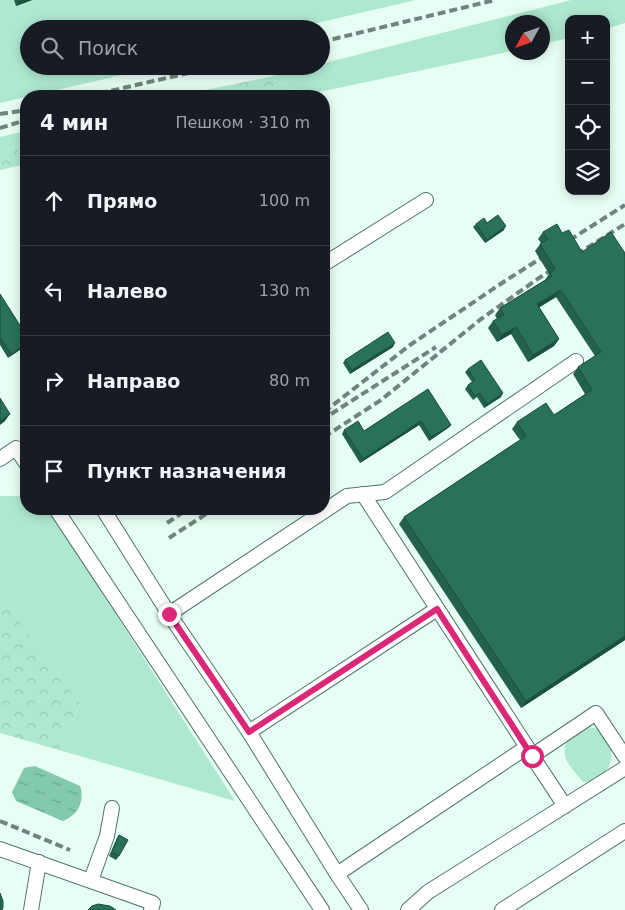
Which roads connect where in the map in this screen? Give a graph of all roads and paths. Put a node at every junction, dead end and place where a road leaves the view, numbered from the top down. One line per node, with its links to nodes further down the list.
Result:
1 (426, 200): 2 (street)
2 (330, 260)
3 (576, 361): 6 (street)
4 (20, 454): 5 (street)
5 (0, 459)
6 (363, 494): 7 (street); 11 (street)
7 (330, 507)
8 (60, 515): 26 (street)
9 (107, 515): 12 (street)
10 (318, 515): 12 (street)
11 (437, 609): 13 (street); 14 (street)
12 (169, 614): 13 (street)
13 (249, 732): 22 (street)
14 (530, 752): 15 (street); 17 (street); 22 (street)
15 (625, 757)
16 (625, 768): 17 (street)
17 (565, 806): 28 (street)
18 (112, 808): 23 (street)
19 (625, 831): 29 (street)
20 (0, 849): 21 (street)
21 (39, 862): 23 (street); 24 (street)
22 (337, 874): 27 (street)
23 (91, 880): 25 (street)
24 (31, 910)
25 (151, 910)
26 (322, 910)
27 (361, 910)
28 (408, 910)
29 (502, 910)

